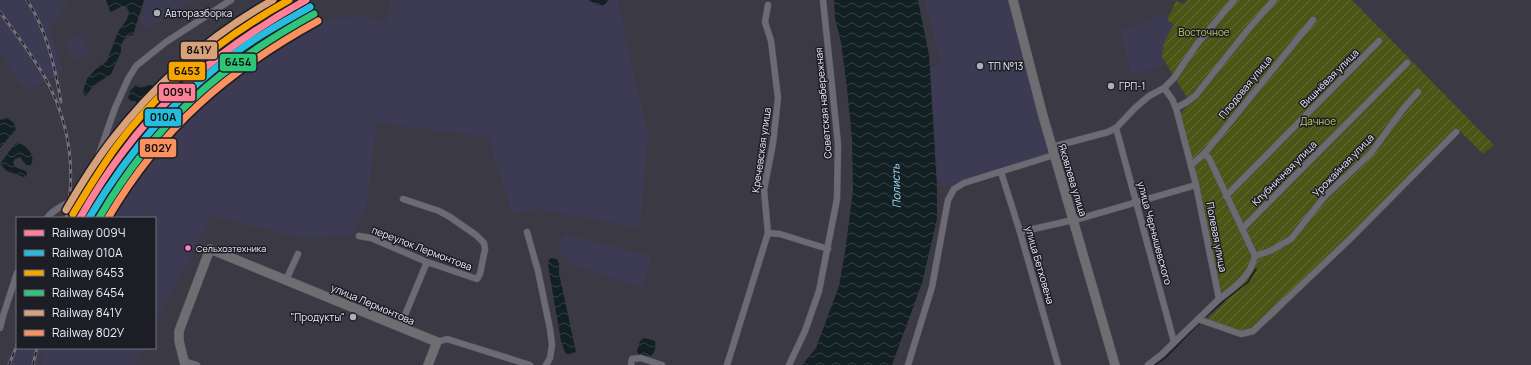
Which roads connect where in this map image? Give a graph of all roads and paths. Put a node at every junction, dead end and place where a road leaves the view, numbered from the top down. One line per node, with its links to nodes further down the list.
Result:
1 (231, 0): 23 (street)
2 (823, 0): 30 (street, Советская набережная)
3 (1013, 0): 15 (street, Яковлева улица)
4 (1234, 0): 10 (street)
5 (1274, 0): 12 (street)
6 (768, 5): 28 (street, Кречевская улица)
7 (1313, 20): 16 (street, Плодовая улица)
8 (1379, 41): 20 (street, Вишнёвая улица)
9 (1407, 63): 25 (street, Клубничная улица)
10 (1164, 88): 12 (street, Полевая улица); 13 (street)
11 (1418, 92): 32 (street, Урожайная улица)
12 (1176, 108): 17 (street, Полевая улица)
13 (1116, 128): 15 (street); 22 (street, улица Чернышевского)
14 (1456, 132): 37 (street)
15 (1053, 151): 18 (street); 24 (street, Яковлева улица)
16 (1204, 154): 17 (street, Плодовая улица); 20 (street)
17 (1191, 165): 19 (street, Полевая улица)
18 (1001, 172): 27 (street, улица Бетховена); 51 (street)
19 (1196, 185): 22 (street); 36 (street, Полевая улица)
20 (1226, 196): 25 (street)
21 (403, 199): 33 (street, переулок Лермонтова)
22 (1136, 202): 24 (street); 41 (street, улица Чернышевского)
23 (48, 217)
24 (1074, 220): 27 (street); 53 (street, Яковлева улица)
25 (1242, 229): 32 (street)
26 (527, 232): 47 (street)
27 (1020, 232): 52 (street, улица Бетховена)
28 (768, 233): 30 (street); 49 (street, Кречевская улица)
29 (360, 236): 33 (street, переулок Лермонтова)
30 (828, 249): 50 (street, Советская набережная)
31 (298, 254): 35 (street)
32 (1255, 256): 36 (street)
33 (427, 262): 38 (street)
34 (16, 276): 39 (street)
35 (286, 280): 38 (street, улица Лермонтова); 43 (street, улица Лермонтова)
36 (1219, 299): 37 (street)
37 (1198, 320): 41 (street)
38 (400, 327): 40 (street, улица Лермонтова)
39 (0, 328)
40 (437, 342): 45 (street); 46 (street, улица Лермонтова)
41 (1174, 342): 54 (street)
42 (631, 362): 48 (street)
43 (184, 363): 44 (street)
44 (197, 365)
45 (428, 365)
46 (530, 365)
47 (546, 365)
48 (662, 365)
49 (727, 365)
50 (789, 365)
51 (908, 365)
52 (1058, 365)
53 (1115, 365)
54 (1148, 365)

